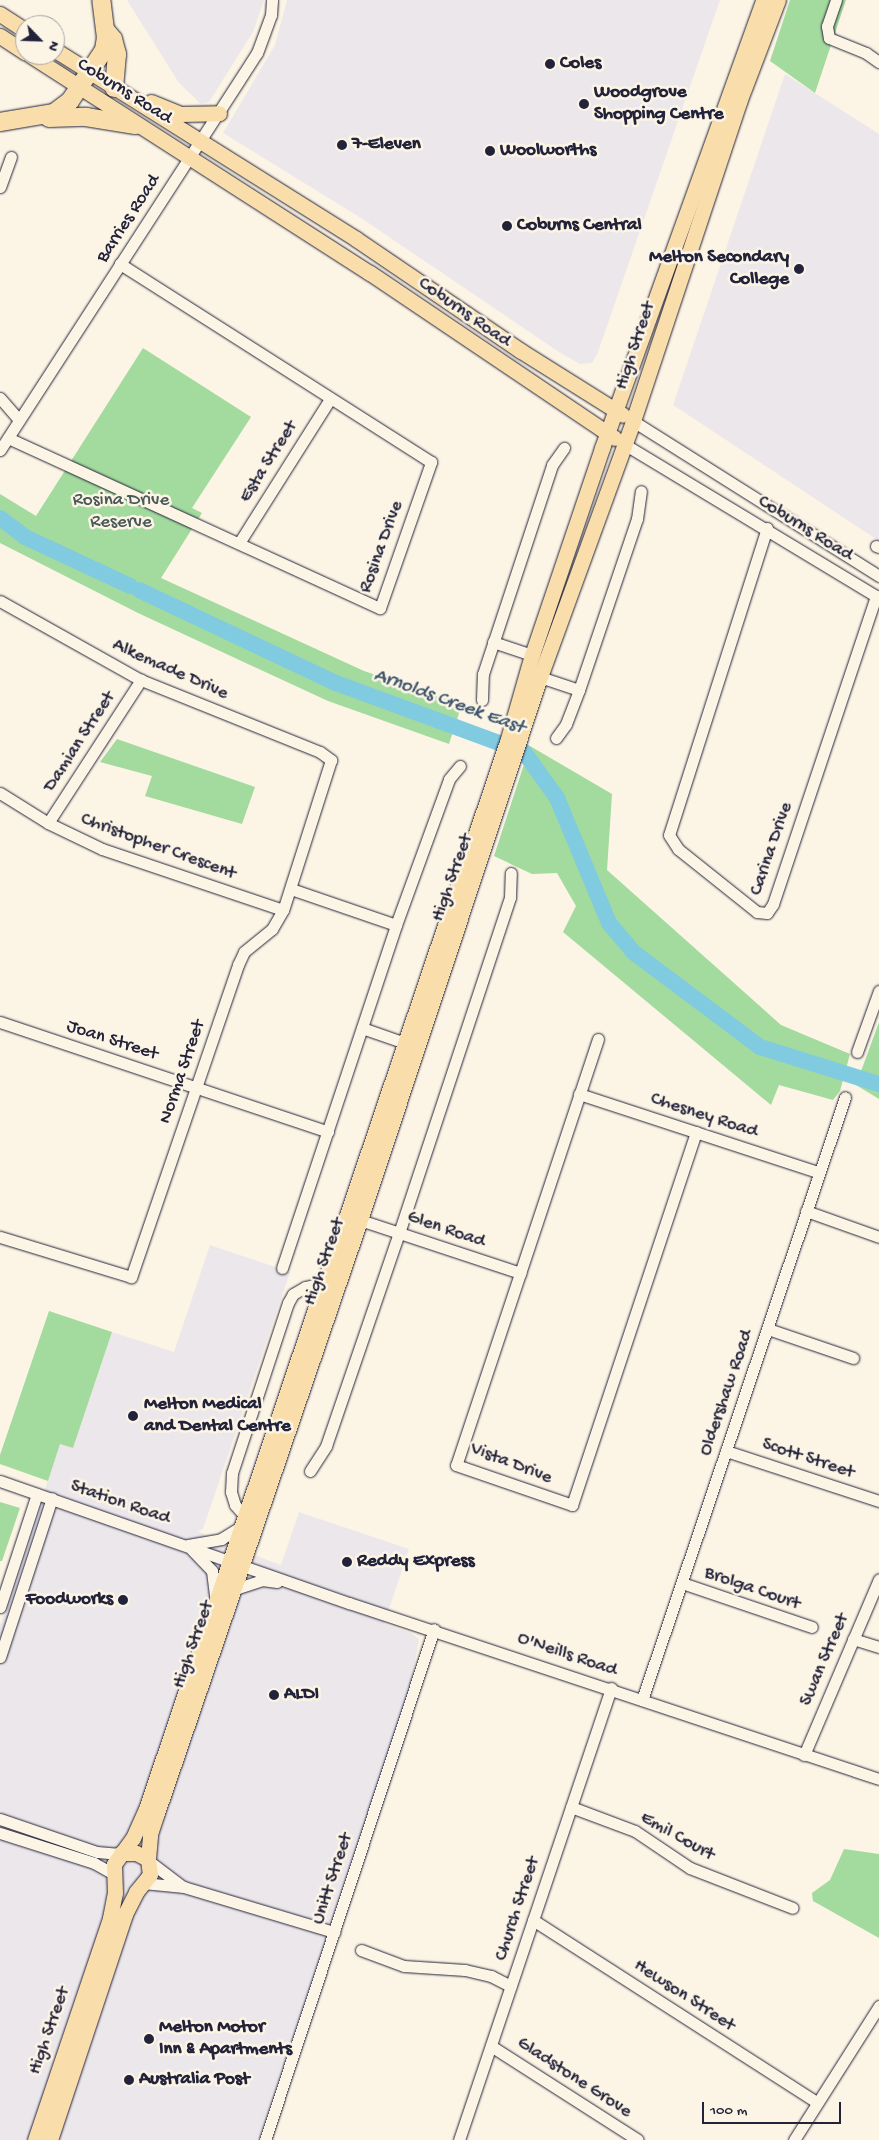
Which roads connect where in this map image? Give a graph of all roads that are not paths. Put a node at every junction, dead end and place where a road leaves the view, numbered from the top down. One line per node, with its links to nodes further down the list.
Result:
1 (101, 0): 8 (highway)
2 (272, 0): 18 (street, Barries Road)
3 (764, 0): 31 (main road, High Street)
4 (778, 0): 33 (main road, High Street)
5 (836, 0): 12 (street)
6 (0, 14): 7 (main road)
7 (15, 24)
8 (105, 30): 14 (highway); 16 (highway)
9 (0, 36): 10 (main road)
10 (15, 46)
11 (65, 56): 14 (main road, Coburns Road)
12 (879, 62)
13 (45, 65): 15 (main road, Coburns Road)
14 (90, 72): 15 (highway); 16 (main road, Coburns Road)
15 (78, 86): 19 (highway); 21 (main road, Coburns Road)
16 (114, 88): 17 (main road, Coburns Road)
17 (137, 102): 18 (main road); 22 (main road, Coburns Road)
18 (219, 113): 22 (street, Barries Road)
19 (27, 119): 20 (highway); 21 (highway)
20 (0, 122)
21 (135, 125): 23 (main road, Coburns Road)
22 (202, 141): 23 (street, Barries Road); 26 (main road, Coburns Road)
23 (191, 156): 27 (main road, Coburns Road); 28 (street, Barries Road)
24 (11, 157): 25 (street)
25 (0, 187)
26 (360, 242): 27 (main road); 31 (main road, Coburns Road)
27 (346, 258): 34 (main road, Coburns Road)
28 (120, 264): 30 (street, Rosina Drive); 32 (street, Barries Road)
29 (0, 398): 32 (street)
30 (330, 400): 41 (street, Esta Street); 41 (street, Rosina Drive)
31 (616, 410): 33 (main road, Coburns Road); 34 (main road, High Street)
32 (19, 420): 35 (street, Barries Road)
33 (633, 421): 36 (main road, High Street); 42 (street, Coburns Road)
34 (608, 433): 36 (main road, Coburns Road); 46 (main road, High Street)
35 (8, 438): 38 (street, Barries Road); 41 (street, Rosina Drive)
36 (624, 444): 40 (street, Coburns Road); 46 (main road, High Street)
37 (564, 448): 45 (street)
38 (0, 450)
39 (642, 491): 49 (street)
40 (767, 528): 43 (street, Coburns Road); 43 (street, Carina Drive)
41 (239, 543)
42 (879, 576)
43 (878, 597)
44 (0, 601): 48 (street, Alkemade Drive)
45 (493, 642): 46 (street); 50 (street)
46 (539, 657): 47 (main road, High Street)
47 (534, 674): 49 (street); 64 (main road, High Street)
48 (141, 680): 52 (street, Alkemade Drive); 55 (street, Damian Street)
49 (579, 690): 51 (street)
50 (482, 700)
51 (556, 738)
52 (331, 760): 57 (street, Norma Street)
53 (460, 766): 59 (street, High Street)
54 (0, 793): 55 (street, Christopher Crescent)
55 (48, 823): 58 (street, Christopher Crescent)
56 (511, 873): 74 (street)
57 (291, 889): 58 (street, Norma Street); 59 (street)
58 (283, 910): 66 (street, Norma Street)
59 (396, 924): 62 (street, High Street)
60 (879, 991): 65 (street)
61 (0, 1022): 66 (street, Joan Street)
62 (362, 1028): 64 (street); 69 (street, High Street)
63 (598, 1040): 67 (street, Vista Drive)
64 (411, 1044): 73 (main road, High Street)
65 (857, 1052)
66 (196, 1088): 69 (street, Joan Street); 75 (street, Norma Street)
67 (579, 1094): 70 (street, Chesney Road); 78 (street, Vista Drive)
68 (845, 1097): 71 (street, Oldershaw Road)
69 (328, 1132): 77 (street, High Street)
70 (696, 1132): 71 (street, Chesney Road); 78 (street, Vista Drive)
71 (818, 1172): 72 (street, Oldershaw Road)
72 (806, 1211): 76 (street); 80 (street, Oldershaw Road)
73 (354, 1217): 74 (street, Glen Road); 79 (main road, High Street); 90 (main road, High Street)
74 (399, 1233): 78 (street, Glen Road); 83 (street)
75 (0, 1237)
76 (879, 1237)
77 (282, 1268)
78 (520, 1273)
79 (323, 1283): 88 (main road, High Street); 88 (street, High Street)
80 (768, 1329): 81 (street); 82 (street, Oldershaw Road)
81 (853, 1358)
82 (726, 1451): 87 (street, Scott Street); 93 (street, Oldershaw Road)
83 (310, 1471)
84 (0, 1481): 85 (street, Station Road)
85 (36, 1494): 86 (street, Station Road); 96 (street)
86 (52, 1498): 89 (street, Station Road); 101 (street)
87 (879, 1501)
88 (242, 1521): 89 (street); 90 (main road, High Street)
89 (186, 1545): 90 (street, Station Road); 95 (street)
90 (236, 1562): 92 (street, O'Neills Road); 94 (main road, High Street); 95 (main road, High Street)
91 (879, 1579): 99 (street, Swan Street)
92 (293, 1583): 94 (street); 98 (street, O'Neills Road)
93 (682, 1583): 97 (street, Brolga Court); 103 (street, Oldershaw Road)
94 (235, 1589): 110 (main road, High Street)
95 (215, 1604): 109 (main road, High Street)
96 (0, 1607)
97 (812, 1627)
98 (434, 1629): 102 (street, O'Neills Road); 116 (street, Unitt Street)
99 (854, 1639): 100 (street); 104 (street, Swan Street)
100 (879, 1647)
101 (0, 1657)
102 (611, 1688): 103 (street, O'Neills Road); 106 (street, Church Street)
103 (642, 1700): 104 (street, O'Neills Road)
104 (804, 1755): 105 (street, O'Neills Road)
105 (879, 1779)
106 (571, 1807): 114 (street, Emil Court); 115 (street, Church Street)
107 (0, 1819): 109 (street)
108 (0, 1833): 111 (street)
109 (121, 1853): 110 (main road); 111 (main road)
110 (149, 1861): 112 (main road); 113 (street)
111 (114, 1875): 112 (main road); 122 (main road, High Street)
112 (142, 1884): 113 (street); 123 (main road, High Street)
113 (184, 1886): 116 (street)
114 (793, 1908)
115 (532, 1920): 118 (street, Church Street); 121 (street, Hewson Street)
116 (334, 1932): 124 (street, Unitt Street)
117 (361, 1950): 118 (street)
118 (511, 1986): 120 (street, Church Street)
119 (879, 2006): 121 (street)
120 (492, 2046): 125 (street, Church Street); 126 (street, Gladstone Grove)
121 (817, 2102): 127 (street)
122 (34, 2140)
123 (50, 2140)
124 (264, 2140)
125 (459, 2140)
126 (638, 2140)
127 (794, 2140)

